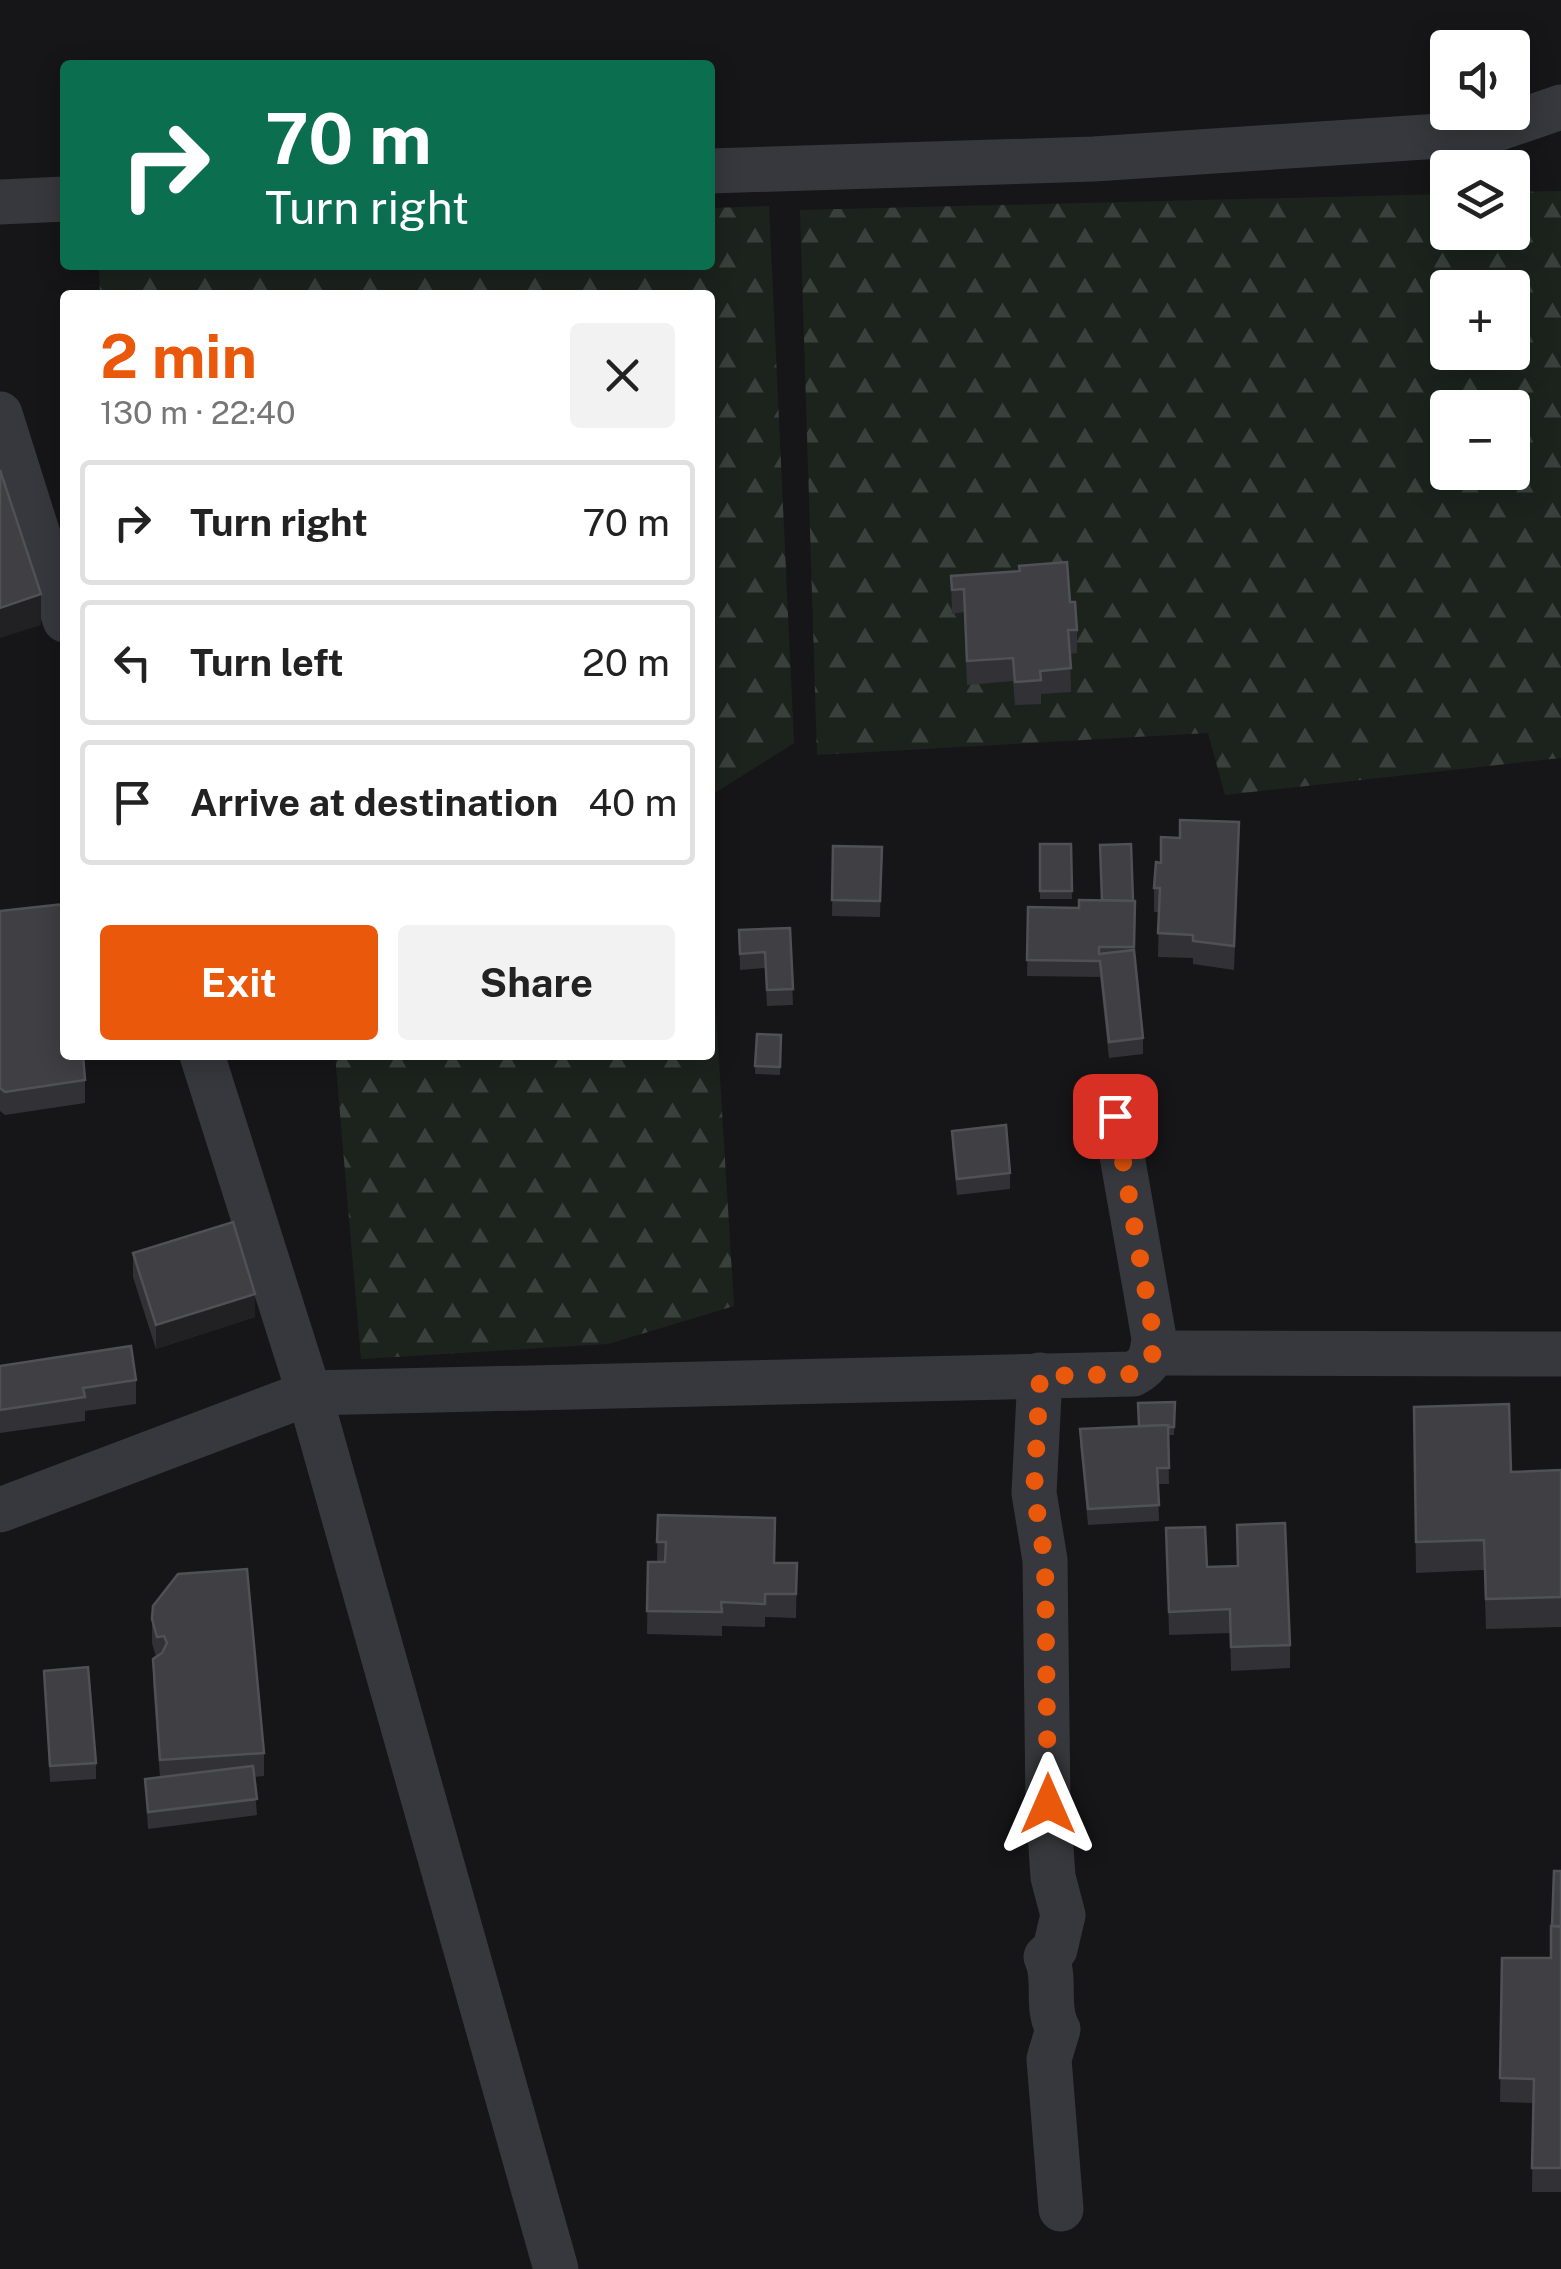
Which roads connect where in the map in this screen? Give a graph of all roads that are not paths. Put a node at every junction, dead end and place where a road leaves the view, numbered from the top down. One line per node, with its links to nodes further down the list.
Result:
1 (1561, 107): 2 (street)
2 (715, 171)
3 (60, 199): 4 (street)
4 (0, 202)
5 (0, 414): 6 (street)
6 (60, 604)
7 (204, 1060): 12 (street)
8 (1115, 1116): 9 (street)
9 (1152, 1353): 10 (street); 11 (street)
10 (1561, 1354)
11 (1040, 1376): 12 (street); 14 (street)
12 (309, 1393): 13 (street); 15 (street)
13 (0, 1510)
14 (1061, 2208)
15 (556, 2269)

